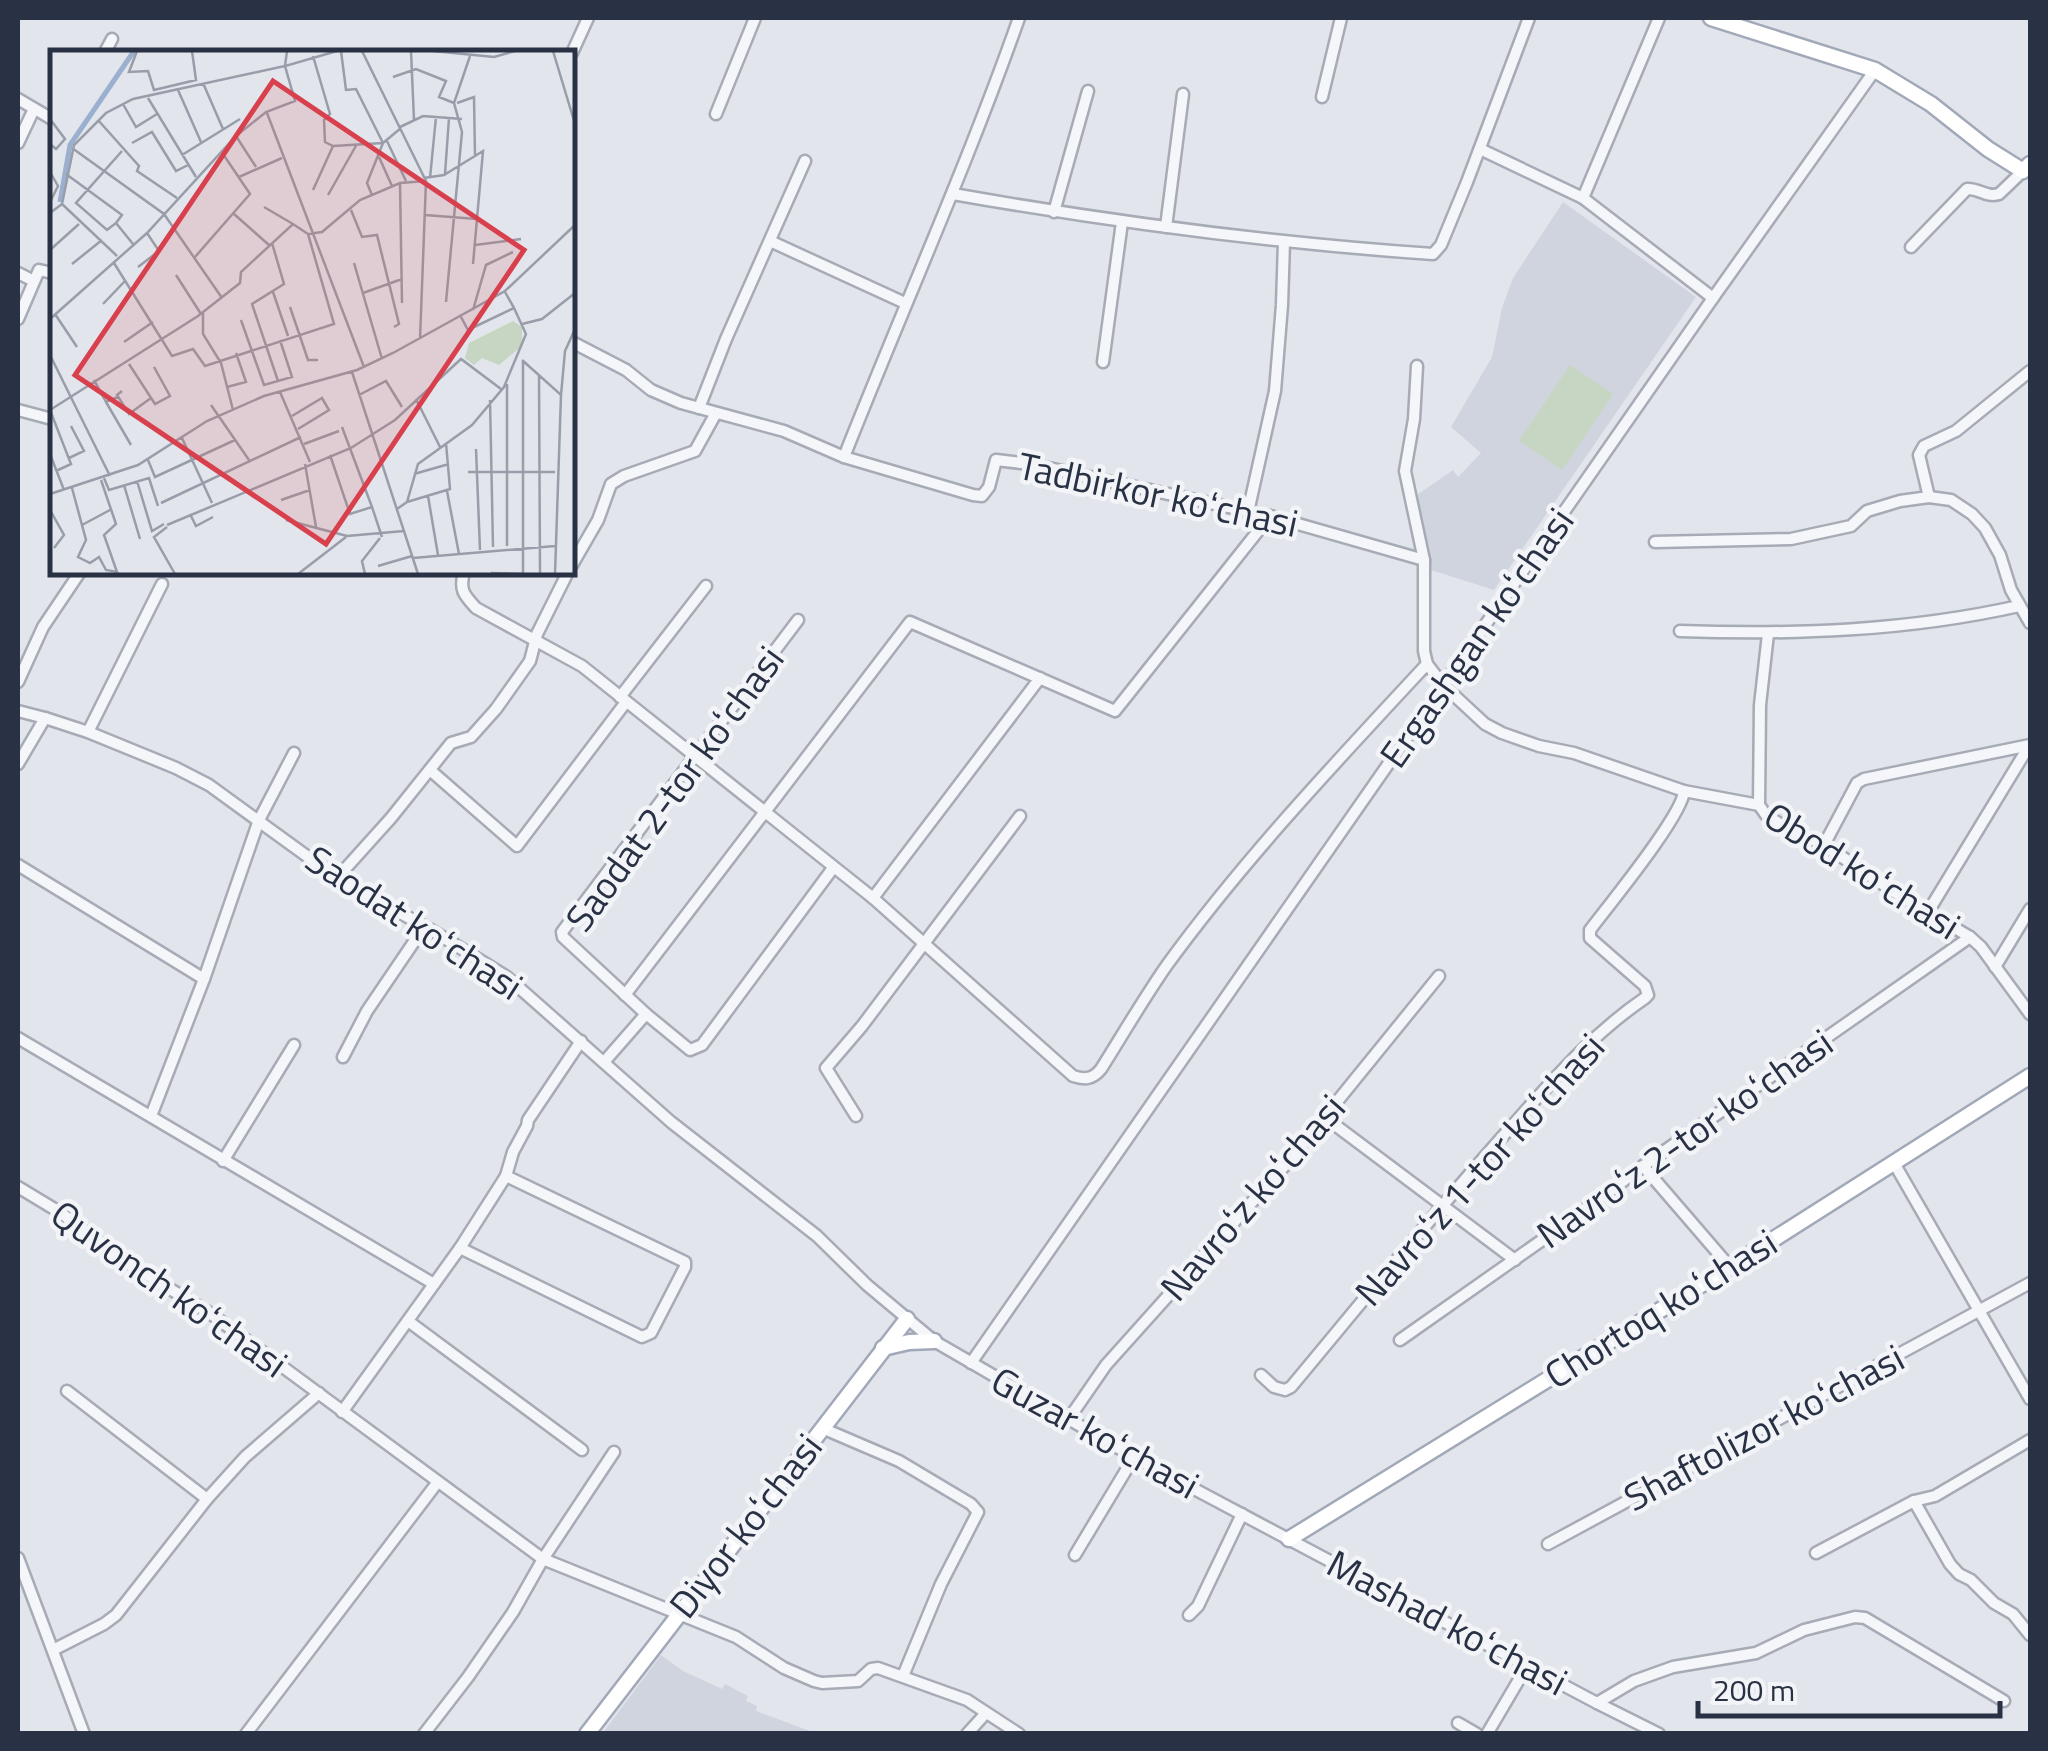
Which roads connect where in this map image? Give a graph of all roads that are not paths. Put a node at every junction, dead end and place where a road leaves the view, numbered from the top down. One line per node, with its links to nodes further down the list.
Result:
1 (588, 18): 10 (street)
2 (755, 18): 17 (street)
3 (1020, 18): 23 (street)
4 (1342, 18): 14 (street)
5 (1529, 18): 20 (street)
6 (1658, 18): 24 (street)
7 (1711, 18): 11 (main road)
8 (112, 39): 9 (street)
9 (107, 50)
10 (573, 50)
11 (1875, 70): 22 (main road); 34 (street, Ergashgan koʻchasi)
12 (1088, 91): 25 (street)
13 (1184, 94): 27 (street)
14 (1322, 97)
15 (18, 100): 16 (street)
16 (34, 109): 18 (street); 19 (street)
17 (716, 114)
18 (50, 118)
19 (18, 142)
20 (1480, 149): 24 (street); 29 (street)
21 (804, 161): 28 (street)
22 (2027, 168): 30 (street)
23 (952, 194): 25 (street); 35 (street)
24 (1583, 198): 34 (street)
25 (1054, 212): 26 (street)
26 (1122, 222): 27 (street); 38 (street)
27 (1166, 228): 29 (street)
28 (770, 241): 35 (street); 41 (street)
29 (1284, 242): 47 (street)
30 (1911, 247)
31 (18, 272): 33 (street)
32 (50, 272): 33 (street)
33 (34, 280): 36 (street)
34 (1712, 298): 66 (street, Ergashgan koʻchasi)
35 (905, 303): 45 (street)
36 (18, 318)
37 (575, 344): 41 (street, Tadbirkor koʻchasi)
38 (1103, 362)
39 (1417, 366): 51 (street)
40 (2030, 371): 46 (street)
41 (698, 408): 43 (street, Tadbirkor koʻchasi)
42 (18, 413): 44 (street)
43 (716, 413): 45 (street, Tadbirkor koʻchasi); 50 (street)
44 (50, 420)
45 (844, 456): 47 (street, Tadbirkor koʻchasi)
46 (1929, 497): 49 (street); 57 (street)
47 (1248, 512): 48 (street, Tadbirkor koʻchasi)
48 (1270, 516): 51 (street, Tadbirkor koʻchasi); 64 (street)
49 (1655, 542)
50 (575, 560)
51 (1424, 560): 63 (street)
52 (78, 575): 65 (street)
53 (463, 575): 62 (street)
54 (567, 575): 62 (street)
55 (162, 584): 70 (street)
56 (706, 586): 67 (street)
57 (2019, 606): 59 (street); 61 (street)
58 (798, 620): 73 (street, Saodat 2-tor koʻchasi)
59 (2030, 623)
60 (1680, 631): 61 (street)
61 (1768, 634): 77 (street)
62 (536, 640): 67 (street); 75 (street)
63 (1427, 664): 66 (street); 90 (street)
64 (1040, 678): 78 (street); 85 (street)
65 (18, 682)
66 (1444, 686): 76 (street, Obod koʻchasi); 123 (street, Ergashgan koʻchasi)
67 (623, 700): 73 (street); 75 (street)
68 (18, 711): 69 (street, Saodat koʻchasi)
69 (45, 718): 70 (street, Saodat koʻchasi); 74 (street)
70 (88, 732): 80 (street, Saodat koʻchasi)
71 (2030, 746): 81 (street); 87 (street)
72 (294, 753): 80 (street)
73 (695, 758): 78 (street); 94 (street, Saodat 2-tor koʻchasi)
74 (18, 764)
75 (430, 770): 84 (street)
76 (1684, 791): 77 (street, Obod koʻchasi); 111 (street, Navroʻz 1-tor koʻchasi)
77 (1759, 805): 81 (street, Obod koʻchasi)
78 (764, 814): 83 (street); 94 (street)
79 (1020, 816): 90 (street)
80 (259, 820): 84 (street, Saodat koʻchasi); 93 (street)
81 (1824, 844): 87 (street, Obod koʻchasi)
82 (18, 864): 93 (street)
83 (833, 868): 85 (street); 95 (street)
84 (338, 878): 88 (street, Saodat koʻchasi)
85 (873, 898): 90 (street)
86 (2030, 909): 91 (street)
87 (1928, 912): 89 (street, Obod koʻchasi)
88 (424, 927): 98 (street, Saodat koʻchasi); 100 (street)
89 (1970, 936): 91 (street, Obod koʻchasi); 108 (street, Navroʻz 2-tor koʻchasi)
90 (925, 944): 104 (street)
91 (1995, 967): 96 (street, Obod koʻchasi)
92 (1439, 976): 105 (street, Navroʻz koʻchasi)
93 (204, 979): 103 (street)
94 (625, 995): 95 (street)
95 (646, 1014): 101 (street)
96 (2030, 1014)
97 (18, 1038): 103 (street)
98 (581, 1042): 101 (street, Saodat koʻchasi); 109 (street)
99 (294, 1045): 106 (street)
100 (342, 1056)
101 (604, 1062): 118 (street, Saodat koʻchasi)
102 (2030, 1076): 107 (main road, Chortoq koʻchasi)
103 (150, 1116): 106 (street)
104 (856, 1116)
105 (1324, 1116): 111 (street); 129 (street, Navroʻz koʻchasi)
106 (223, 1161): 116 (street)
107 (1894, 1163): 114 (main road, Chortoq koʻchasi); 117 (street)
108 (1642, 1166): 113 (street, Navroʻz 2-tor koʻchasi); 114 (street)
109 (506, 1176): 112 (street); 112 (street)
110 (18, 1187): 126 (street, Quvonch koʻchasi)
111 (1442, 1206): 113 (street); 124 (street, Navroʻz 1-tor koʻchasi)
112 (460, 1248): 116 (street)
113 (1515, 1260): 120 (street, Navroʻz 2-tor koʻchasi)
114 (1730, 1267): 139 (main road, Chortoq koʻchasi)
115 (2030, 1283): 117 (street, Shaftolizor koʻchasi)
116 (434, 1284): 119 (street)
117 (1980, 1311): 127 (street); 140 (street, Shaftolizor koʻchasi)
118 (907, 1319): 121 (street, Guzar koʻchasi); 122 (main road, Diyor koʻchasi)
119 (408, 1321): 128 (street); 132 (street)
120 (1400, 1340)
121 (934, 1341): 122 (main road); 123 (street, Guzar koʻchasi)
122 (883, 1348): 130 (main road, Diyor koʻchasi)
123 (971, 1363): 129 (street, Guzar koʻchasi)
124 (1260, 1375)
125 (67, 1391): 136 (street)
126 (318, 1393): 128 (street, Quvonch koʻchasi); 136 (street)
127 (2030, 1398)
128 (342, 1412): 135 (street, Quvonch koʻchasi)
129 (1068, 1420): 134 (street, Guzar koʻchasi)
130 (822, 1428): 145 (main road, Diyor koʻchasi); 150 (street)
131 (2030, 1440): 137 (street)
132 (582, 1450)
133 (614, 1452): 144 (street)
134 (1134, 1456): 138 (street, Guzar koʻchasi); 142 (street)
135 (437, 1483): 144 (street, Quvonch koʻchasi); 156 (street)
136 (206, 1499): 148 (street)
137 (1914, 1500): 141 (street); 147 (street)
138 (1242, 1514): 139 (street, Guzar koʻchasi); 146 (street)
139 (1289, 1538): 149 (street, Mashad koʻchasi)
140 (1548, 1544)
141 (1816, 1553)
142 (1076, 1555)
143 (18, 1558): 148 (street)
144 (543, 1560): 145 (street, Quvonch koʻchasi); 157 (street)
145 (679, 1613): 150 (street, Quvonch koʻchasi); 158 (main road, Diyor koʻchasi)
146 (1188, 1616)
147 (2030, 1635)
148 (53, 1650): 155 (street)
149 (1527, 1666): 152 (street, Mashad koʻchasi); 162 (street)
150 (902, 1676): 153 (street)
151 (2004, 1701): 152 (street)
152 (1597, 1703): 163 (street, Mashad koʻchasi)
153 (986, 1713): 159 (street); 160 (street)
154 (1458, 1723): 161 (street)
155 (84, 1734)
156 (246, 1734)
157 (424, 1734)
158 (587, 1734)
159 (968, 1734)
160 (1020, 1734)
161 (1477, 1734)
162 (1488, 1734)
163 (1658, 1734)

